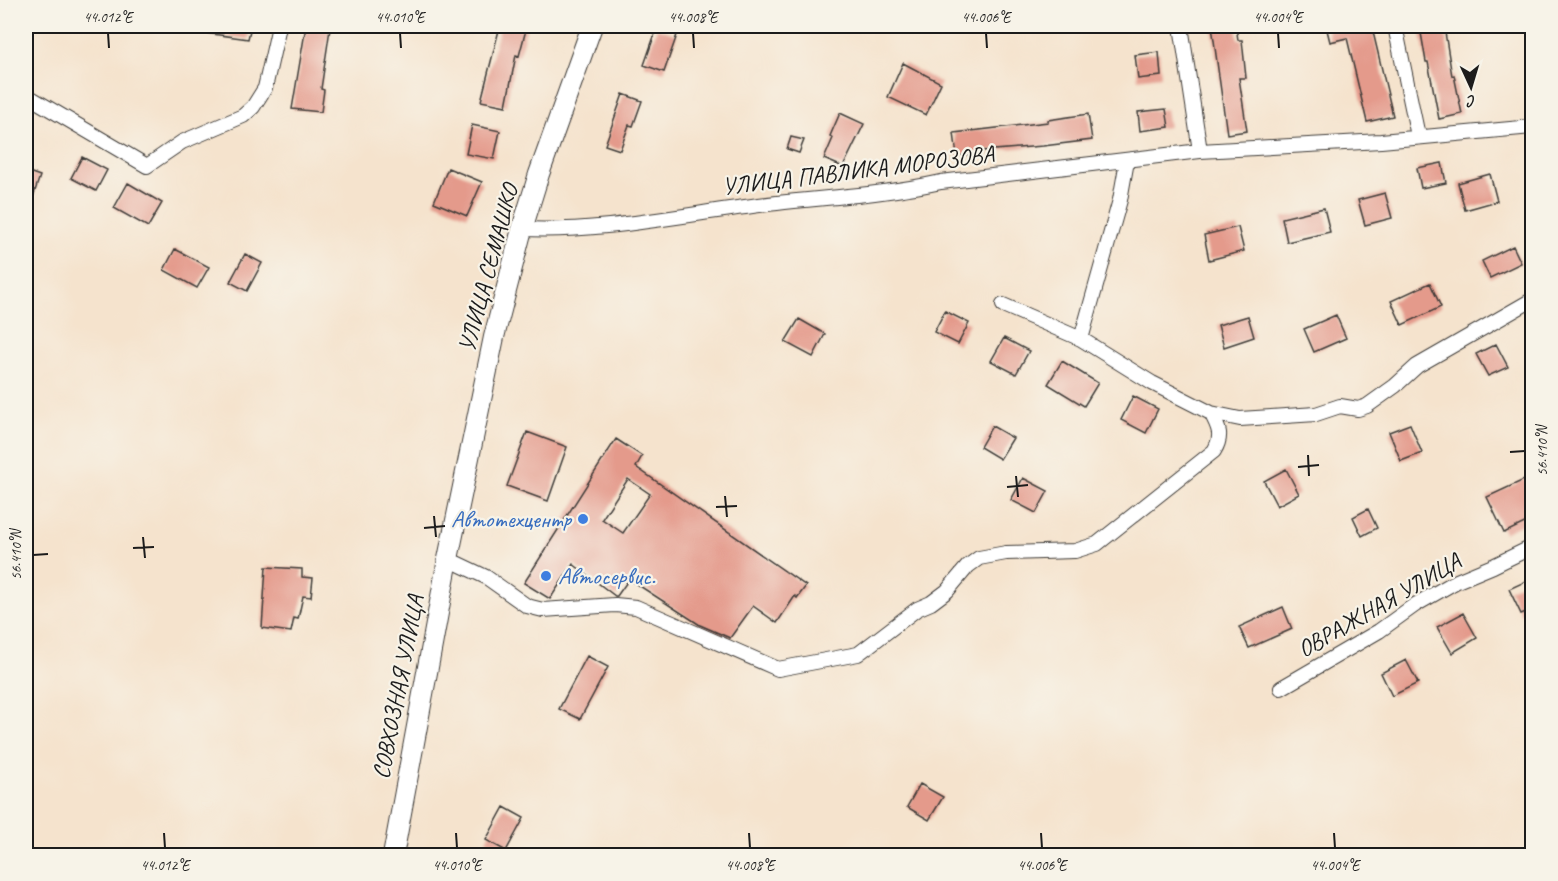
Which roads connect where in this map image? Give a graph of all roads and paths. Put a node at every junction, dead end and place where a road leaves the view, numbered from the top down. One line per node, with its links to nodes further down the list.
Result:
1 (279, 26): 5 (street)
2 (592, 26): 10 (main road, УЛИЦА СЕМАШКО)
3 (1181, 26): 8 (street)
4 (1395, 26): 7 (street)
5 (26, 95)
6 (1533, 127): 7 (street, УЛИЦА ПАВЛИКА МОРОЗОВА)
7 (1418, 136): 8 (street, УЛИЦА ПАВЛИКА МОРОЗОВА)
8 (1200, 151): 9 (street, УЛИЦА ПАВЛИКА МОРОЗОВА)
9 (1127, 160): 10 (street, УЛИЦА ПАВЛИКА МОРОЗОВА); 13 (street)
10 (522, 229): 17 (main road, УЛИЦА СЕМАШКО)
11 (1533, 300): 15 (street)
12 (1003, 305): 13 (street)
13 (1081, 339): 14 (street)
14 (1211, 413): 15 (street); 16 (street)
15 (1240, 419): 16 (street)
16 (1220, 440): 19 (street)
17 (454, 529): 19 (main road, СОВХОЗНАЯ УЛИЦА)
18 (1533, 547): 20 (street, ОВРАЖНАЯ УЛИЦА)
19 (448, 559): 21 (main road, СОВХОЗНАЯ УЛИЦА)
20 (1281, 688)
21 (393, 855)

